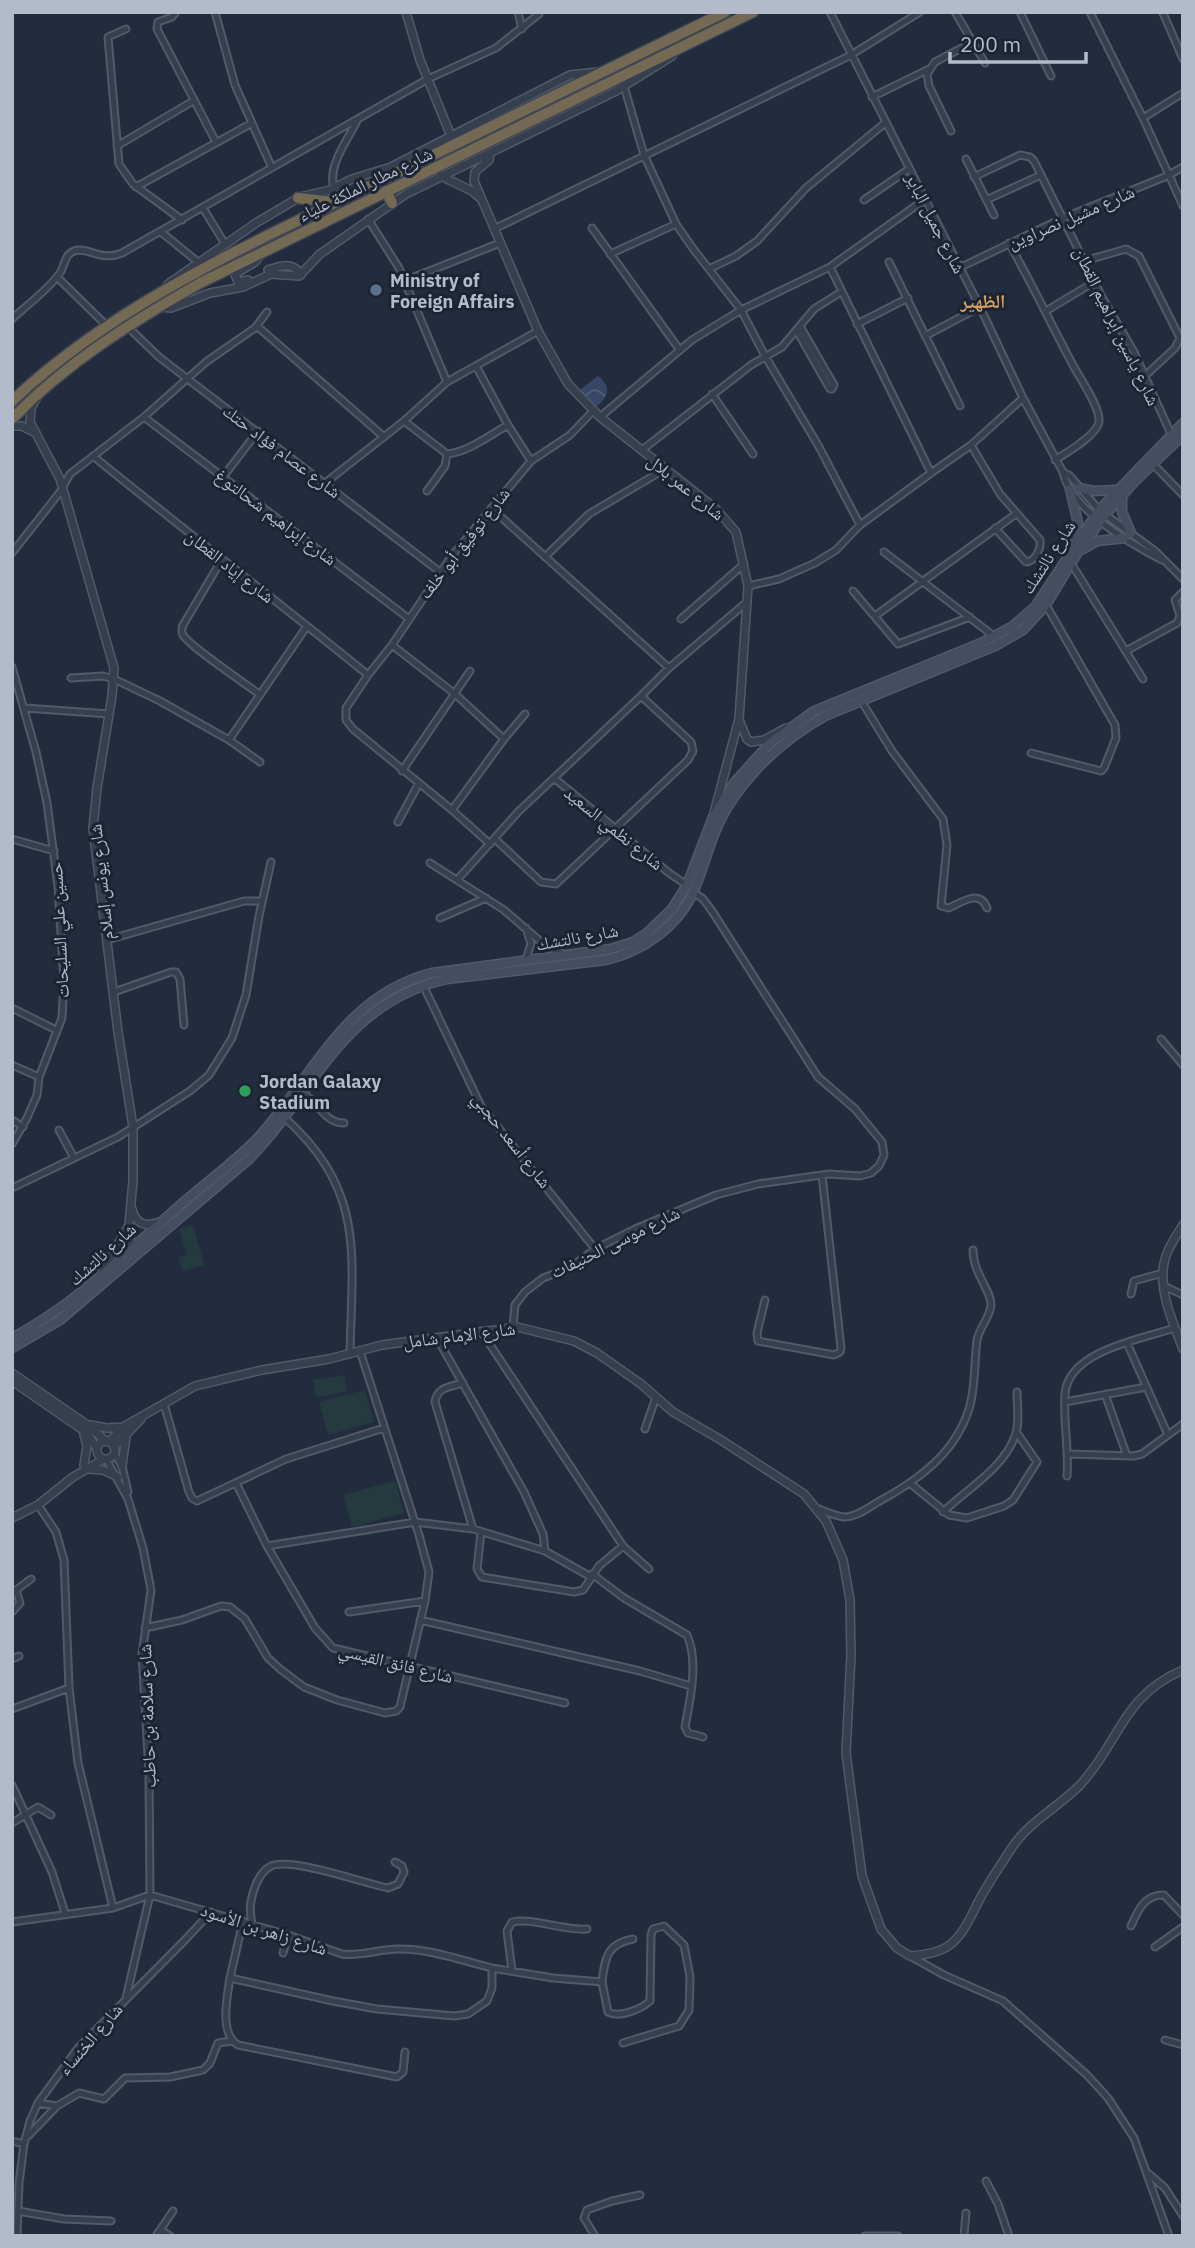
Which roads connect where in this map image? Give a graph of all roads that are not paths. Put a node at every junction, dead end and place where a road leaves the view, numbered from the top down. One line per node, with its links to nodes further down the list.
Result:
1 (176, 12): 27 (street)
2 (215, 12): 30 (street)
3 (406, 12): 23 (street)
4 (518, 12): 15 (street)
5 (723, 12): 32 (highway, شارع مطار الملكة علياء)
6 (752, 12): 17 (highway, شارع مطار الملكة علياء)
7 (830, 12): 18 (street, شارع جميل الباير)
8 (920, 12): 18 (street)
9 (955, 12): 16 (street)
10 (1020, 12): 22 (street)
11 (1090, 12): 28 (street)
12 (1163, 13): 19 (street)
13 (539, 14): 15 (street)
14 (126, 29): 36 (street)
15 (522, 29): 23 (street)
16 (973, 42): 20 (street); 21 (street)
17 (683, 47): 24 (street); 50 (highway, شارع مطار الملكة علياء)
18 (851, 55): 26 (street, شارع جميل الباير); 38 (street)
19 (1183, 59)
20 (985, 63)
21 (929, 69): 26 (street); 33 (street)
22 (1051, 76)
23 (428, 79): 29 (street); 34 (street)
24 (624, 86): 37 (street); 38 (street)
25 (1183, 93): 28 (street)
26 (872, 97): 31 (street, شارع جميل الباير)
27 (193, 101): 35 (street); 36 (street)
28 (1143, 118): 46 (street)
29 (358, 119): 41 (street); 49 (street)
30 (252, 123): 35 (street); 41 (street)
31 (885, 123): 42 (street, شارع جميل الباير); 78 (street)
32 (482, 126): 34 (street); 43 (highway, شارع مطار الملكة علياء)
33 (951, 131)
34 (451, 136): 43 (street)
35 (216, 142): 48 (street)
36 (117, 146): 48 (street)
37 (489, 153): 45 (street); 56 (street, شارع عمر بلال)
38 (645, 155): 64 (street); 66 (street)
39 (966, 159): 47 (street)
40 (1183, 167): 46 (street, شارع مشيل نصراوين)
41 (272, 168): 59 (street)
42 (909, 169): 52 (street); 53 (street, شارع جميل الباير)
43 (393, 170): 49 (street); 55 (highway, شارع مطار الملكة علياء)
44 (1041, 174): 47 (street); 54 (street); 61 (street, شارع ياسين إبراهيم القطان)
45 (441, 176): 56 (street); 57 (street)
46 (1167, 176): 58 (street); 61 (street, شارع مشيل نصراوين)
47 (974, 177): 54 (street)
48 (136, 187): 62 (street)
49 (334, 189): 51 (street)
50 (386, 191): 57 (highway); 71 (highway, شارع مطار الملكة علياء)
51 (298, 198): 55 (highway); 70 (street)
52 (864, 200)
53 (924, 200): 76 (street); 77 (street, شارع جميل الباير)
54 (986, 200): 60 (street)
55 (337, 202): 85 (highway, شارع مطار الملكة علياء)
56 (484, 202): 66 (street, شارع عمر بلال)
57 (393, 203): 63 (street)
58 (1183, 206)
59 (203, 208): 62 (street); 70 (street)
60 (994, 215)
61 (1063, 218): 69 (street, شارع مشيل نصراوين); 73 (street, شارع ياسين إبراهيم القطان)
62 (182, 220): 67 (street)
63 (367, 220): 79 (street); 81 (street)
64 (676, 224): 72 (street); 78 (street)
65 (592, 228): 72 (street)
66 (495, 229): 68 (street, شارع عمر بلال)
67 (161, 232): 74 (street); 80 (street)
68 (500, 243): 81 (street); 96 (street, شارع عمر بلال)
69 (1009, 243): 77 (street, شارع مشيل نصراوين); 88 (street)
70 (225, 244): 74 (street)
71 (263, 251): 79 (street); 85 (highway, شارع مطار الملكة علياء)
72 (610, 254): 98 (street)
73 (1084, 261): 82 (street, شارع ياسين إبراهيم القطان); 101 (street)
74 (198, 262): 85 (street)
75 (889, 262): 84 (street)
76 (830, 267): 83 (street); 87 (street)
77 (958, 268): 86 (street, شارع جميل الباير)
78 (709, 269): 87 (street)
79 (301, 275): 85 (street)
80 (57, 277): 90 (street); 92 (street)
81 (404, 281): 104 (street)
82 (1094, 282): 88 (street); 101 (street, شارع ياسين إبراهيم القطان)
83 (841, 294): 91 (street); 95 (street)
84 (908, 298): 91 (street); 97 (street)
85 (155, 302): 92 (highway, شارع مطار الملكة علياء); 93 (highway, شارع مطار الملكة علياء)
86 (980, 307): 97 (street); 107 (street, شارع جميل الباير)
87 (741, 310): 98 (street); 99 (street)
88 (1046, 311): 128 (street)
89 (267, 312): 94 (street)
90 (12, 319)
91 (857, 324): 132 (street)
92 (107, 326): 108 (highway, شارع مطار الملكة علياء)
93 (127, 326): 102 (street, شارع عصام فؤاد حتك); 105 (highway, شارع مطار الملكة علياء)
94 (257, 326): 102 (street); 122 (street)
95 (800, 330): 99 (street); 103 (street)
96 (538, 331): 100 (street); 110 (street, شارع عمر بلال)
97 (925, 335): 109 (street)
98 (679, 349): 112 (street)
99 (764, 358): 106 (street); 143 (street)
100 (476, 366): 104 (street); 116 (street)
101 (1146, 375): 120 (street, شارع ياسين إبراهيم القطان)
102 (187, 378): 111 (street); 118 (street, شارع عصام فؤاد حتك)
103 (827, 379)
104 (447, 382): 114 (street)
105 (41, 391): 113 (highway, شارع مطار الملكة علياء); 119 (street, شارع يونس إسلام)
106 (712, 394): 124 (street); 126 (street)
107 (1023, 398): 123 (street); 128 (street, شارع جميل الباير)
108 (12, 401)
109 (960, 406)
110 (593, 411): 112 (street, شارع عمر بلال); 129 (street, شارع توفيق أبو خلف)
111 (144, 417): 127 (street); 133 (street, شارع إبراهيم شحالتوغ)
112 (600, 417): 124 (street, شارع عمر بلال)
113 (12, 419)
114 (404, 421): 122 (street); 125 (street)
115 (1183, 423): 120 (main road, شارع نالتشك)
116 (508, 425): 125 (street); 129 (street)
117 (12, 426): 119 (street)
118 (258, 431): 133 (street); 134 (street, شارع عصام فؤاد حتك)
119 (36, 433): 135 (street, شارع يونس إسلام)
120 (1171, 434): 138 (main road, شارع نالتشك)
121 (1183, 435): 130 (main road, شارع نالتشك)
122 (384, 437): 134 (street)
123 (971, 445): 132 (street); 141 (street)
124 (642, 450): 131 (street, شارع عمر بلال)
125 (447, 454): 137 (street)
126 (752, 454)
127 (93, 456): 135 (street); 150 (street, شارع إياد القطان)
128 (1055, 460): 136 (street, شارع جميل الباير)
129 (531, 461): 140 (street, شارع توفيق أبو خلف)
130 (1153, 464): 138 (main road, شارع نالتشك); 139 (street)
131 (665, 469): 149 (street); 151 (street, شارع عمر بلال)
132 (931, 473): 143 (street)
133 (223, 477): 163 (street, شارع إبراهيم شحالتوغ)
134 (325, 483): 153 (street, شارع عصام فؤاد حتك)
135 (63, 487): 148 (street); 174 (street, شارع يونس إسلام)
136 (1074, 489): 138 (main road); 142 (street, شارع جميل الباير); 146 (main road)
137 (427, 491)
138 (1119, 492): 142 (main road, شارع نالتشك); 145 (main road)
139 (1183, 495)
140 (491, 508): 149 (street); 153 (street, شارع توفيق أبو خلف)
141 (1016, 514): 144 (street); 144 (street)
142 (1100, 515): 145 (street, شارع جميل الباير); 146 (main road, شارع نالتشك)
143 (860, 525): 156 (street)
144 (995, 528): 155 (street)
145 (1128, 535): 146 (main road); 154 (street, شارع جميل الباير)
146 (1076, 549): 152 (main road, شارع نالتشك); 166 (main road, شارع نالتشك)
147 (884, 552): 155 (street)
148 (12, 553)
149 (545, 557): 170 (street)
150 (221, 561): 165 (street, شارع إياد القطان); 176 (street)
151 (744, 564): 156 (street, شارع عمر بلال); 164 (street)
152 (1071, 564): 160 (main road, شارع نالتشك); 168 (street)
153 (440, 572): 163 (street, شارع توفيق أبو خلف)
154 (1183, 579)
155 (924, 583): 161 (street); 162 (street)
156 (748, 586): 159 (street, شارع عمر بلال)
157 (853, 591): 161 (street)
158 (1183, 592): 168 (street)
159 (747, 602): 170 (street); 183 (street, شارع عمر بلال)
160 (1046, 606): 179 (main road, شارع نالتشك); 187 (street)
161 (875, 616): 162 (street)
162 (970, 617): 166 (street)
163 (408, 618): 167 (street, شارع توفيق أبو خلف)
164 (681, 619)
165 (307, 626): 172 (street, شارع إياد القطان); 176 (street)
166 (995, 637): 184 (main road, شارع نالتشك)
167 (392, 645): 172 (street, شارع توفيق أبو خلف); 177 (street)
168 (1126, 651): 175 (street)
169 (12, 667): 180 (street, حسين علي السليحات)
170 (669, 668): 178 (street)
171 (470, 671): 177 (street)
172 (368, 675): 189 (street, شارع توفيق أبو خلف)
173 (71, 678): 174 (street)
174 (114, 679): 181 (street, شارع يونس إسلام); 186 (street)
175 (1143, 679)
176 (259, 694): 186 (street)
177 (455, 694): 185 (street); 189 (street)
178 (641, 695): 190 (street); 195 (street)
179 (862, 702): 203 (main road, شارع نالتشك); 206 (street)
180 (25, 708): 181 (street); 198 (street, حسين علي السليحات)
181 (110, 714): 209 (street, شارع يونس إسلام)
182 (525, 714): 185 (street)
183 (739, 719): 184 (street); 193 (street, شارع عمر بلال)
184 (793, 724): 193 (main road, شارع نالتشك)
185 (504, 739): 192 (street)
186 (229, 740): 188 (street)
187 (1031, 752)
188 (260, 762)
189 (402, 771): 191 (street)
190 (554, 778): 195 (street, شارع نظمي السعيد); 197 (street, شارع نظمي السعيد)
191 (419, 783): 192 (street); 194 (street)
192 (452, 810): 197 (street)
193 (713, 817): 202 (main road, شارع نالتشك)
194 (398, 822)
195 (615, 830): 197 (street); 202 (street, شارع نظمي السعيد)
196 (12, 839): 198 (street)
197 (492, 841): 201 (street, شارع نظمي السعيد)
198 (54, 851): 217 (street, حسين علي السليحات)
199 (271, 862): 205 (street)
200 (430, 863): 201 (street)
201 (457, 880): 204 (street)
202 (687, 885): 210 (main road, شارع نالتشك)
203 (693, 892): 212 (main road, شارع نالتشك); 231 (street, شارع موسى الحنيفات)
204 (486, 898): 207 (street); 208 (street)
205 (262, 901): 209 (street); 227 (street)
206 (987, 908)
207 (440, 918)
208 (524, 925): 210 (street); 211 (street)
209 (107, 940): 214 (street, شارع يونس إسلام)
210 (565, 956): 211 (main road, شارع نالتشك)
211 (526, 961): 212 (main road, شارع نالتشك)
212 (510, 968): 213 (main road, شارع نالتشك); 234 (main road, شارع نالتشك)
213 (423, 985): 222 (main road, شارع نالتشك); 238 (street, شارع أسعد حجبي)
214 (114, 992): 216 (street); 227 (street, شارع يونس إسلام)
215 (12, 1008): 217 (street)
216 (184, 1025)
217 (56, 1030): 221 (street, حسين علي السليحات)
218 (1161, 1039): 220 (street)
219 (12, 1065): 221 (street)
220 (1183, 1065)
221 (39, 1077): 226 (street, حسين علي السليحات)
222 (303, 1093): 223 (main road, شارع نالتشك); 225 (street)
223 (284, 1117): 240 (main road, شارع نالتشك); 255 (street)
224 (12, 1120): 226 (street)
225 (344, 1123)
226 (23, 1127): 229 (street, حسين علي السليحات)
227 (133, 1127): 230 (street); 233 (street, شارع يونس إسلام)
228 (59, 1130): 230 (street)
229 (12, 1144)
230 (75, 1158): 232 (street)
231 (825, 1175): 238 (street, شارع موسى الحنيفات); 246 (street)
232 (12, 1188)
233 (132, 1205): 234 (street); 235 (street, شارع يونس إسلام)
234 (162, 1221): 237 (main road, شارع نالتشك)
235 (130, 1224): 237 (street, شارع يونس إسلام); 242 (street)
236 (1182, 1228): 241 (street)
237 (131, 1249): 240 (street, شارع يونس إسلام); 242 (main road, شارع نالتشك)
238 (595, 1249): 247 (street, شارع موسى الحنيفات)
239 (973, 1250): 281 (street)
240 (131, 1259): 252 (main road, شارع نالتشك)
241 (1163, 1273): 243 (street); 244 (street)
242 (97, 1280): 252 (main road, شارع نالتشك)
243 (1164, 1286): 245 (street); 248 (street)
244 (1131, 1294)
245 (1183, 1295)
246 (765, 1300)
247 (513, 1326): 249 (street, شارع الإمام شامل); 262 (street, شارع الإمام شامل)
248 (1175, 1328): 251 (street); 253 (street)
249 (481, 1331): 250 (street, شارع الإمام شامل); 291 (street)
250 (437, 1338): 254 (street, شارع الإمام شامل); 258 (street)
251 (1127, 1343): 259 (street); 263 (street)
252 (13, 1346)
253 (1182, 1346)
254 (360, 1351): 255 (street, شارع الإمام شامل); 267 (street)
255 (350, 1354): 264 (street, شارع الإمام شامل)
256 (12, 1373): 266 (street, شارع سلامة بن حاطب)
257 (13, 1382): 266 (street, شارع سلامة بن حاطب)
258 (463, 1383): 288 (street); 292 (street)
259 (1146, 1387): 261 (street); 271 (street)
260 (1017, 1392): 270 (street)
261 (1105, 1394): 263 (street); 275 (street)
262 (656, 1396): 268 (street); 284 (street, شارع الإمام شامل)
263 (1065, 1402): 273 (street)
264 (164, 1404): 269 (street, شارع الإمام شامل); 280 (street)
265 (1183, 1424): 271 (street)
266 (83, 1426): 269 (street); 272 (street, شارع سلامة بن حاطب); 274 (street, شارع سلامة بن حاطب); 277 (street)
267 (384, 1428): 280 (street); 287 (street)
268 (645, 1429)
269 (125, 1430): 272 (street, شارع الإمام شامل); 276 (street)
270 (1017, 1433): 285 (street); 285 (street)
271 (1168, 1435): 275 (street)
272 (111, 1446): 274 (street); 274 (street); 276 (street, شارع سلامة بن حاطب)
273 (1068, 1454): 275 (street); 278 (street)
274 (101, 1455): 277 (street); 279 (street, شارع سلامة بن حاطب)
275 (1127, 1456)
276 (122, 1466): 282 (street, شارع سلامة بن حاطب)
277 (85, 1467): 279 (street); 283 (street)
278 (1067, 1476)
279 (118, 1477): 282 (street, شارع سلامة بن حاطب)
280 (236, 1483): 290 (street, شارع فائق القيسي)
281 (911, 1484): 284 (street); 285 (street)
282 (128, 1499): 301 (street, شارع سلامة بن حاطب)
283 (38, 1505): 286 (street); 307 (street)
284 (819, 1508): 333 (street)
285 (943, 1512)
286 (12, 1518)
287 (415, 1522): 288 (street); 290 (street); 297 (street)
288 (473, 1529): 289 (street)
289 (481, 1532): 292 (street); 294 (street)
290 (267, 1546): 304 (street, شارع فائق القيسي)
291 (623, 1546): 293 (street); 294 (street)
292 (545, 1551): 294 (street)
293 (649, 1569)
294 (592, 1576): 306 (street)
295 (31, 1579): 296 (street)
296 (14, 1591): 298 (street)
297 (425, 1601): 299 (street); 300 (street)
298 (12, 1612)
299 (349, 1612)
300 (420, 1620): 304 (street); 306 (street)
301 (145, 1628): 304 (street); 316 (street, شارع سلامة بن حاطب)
302 (19, 1656): 303 (street)
303 (12, 1659)
304 (410, 1666): 308 (street, شارع فائق القيسي)
305 (1183, 1670): 333 (street)
306 (691, 1686): 310 (street)
307 (69, 1688): 309 (street); 318 (street)
308 (565, 1703)
309 (12, 1709)
310 (703, 1737)
311 (12, 1785): 312 (street)
312 (26, 1814): 313 (street); 314 (street); 320 (street)
313 (51, 1815)
314 (12, 1823)
315 (395, 1862): 317 (street)
316 (150, 1895): 318 (street); 319 (street, شارع زاهر بن الأسود); 338 (street, شارع سلامة بن حاطب)
317 (248, 1906): 322 (street); 325 (street)
318 (113, 1908): 320 (street)
319 (211, 1912): 322 (street, شارع زاهر بن الأسود); 338 (street, شارع الخنساء)
320 (65, 1913): 324 (street)
321 (1183, 1915): 326 (street)
322 (235, 1919): 323 (street, شارع زاهر بن الأسود)
323 (243, 1921): 325 (street, شارع زاهر بن الأسود); 336 (street)
324 (12, 1922)
325 (252, 1924): 329 (street, شارع زاهر بن الأسود)
326 (1131, 1926)
327 (1183, 1927): 331 (street)
328 (587, 1929): 335 (street)
329 (288, 1935): 332 (street); 334 (street, شارع زاهر بن الأسود)
330 (633, 1939): 337 (street)
331 (1155, 1947)
332 (283, 1953)
333 (910, 1956): 348 (street)
334 (492, 1968): 335 (street, شارع زاهر بن الأسود); 336 (street)
335 (512, 1971): 337 (street, شارع زاهر بن الأسود)
336 (230, 1979): 340 (street)
337 (602, 1982): 341 (street)
338 (126, 1998): 344 (street, شارع الخنساء)
339 (1165, 2040): 342 (street)
340 (232, 2041): 343 (street); 345 (street)
341 (623, 2043)
342 (1183, 2045)
343 (405, 2052)
344 (38, 2103): 345 (street); 347 (street, شارع الخنساء)
345 (57, 2106): 347 (street)
346 (12, 2141): 347 (street)
347 (25, 2142): 351 (street, شارع الخنساء)
348 (1149, 2174): 354 (street); 364 (street)
349 (986, 2181): 363 (street)
350 (640, 2195): 359 (street)
351 (18, 2211): 355 (street); 357 (street, شارع الخنساء)
352 (173, 2211): 356 (street)
353 (965, 2213): 362 (street)
354 (1183, 2216)
355 (111, 2221)
356 (158, 2233): 358 (street)
357 (17, 2236)
358 (170, 2236)
359 (595, 2236)
360 (865, 2236): 361 (street)
361 (898, 2236)
362 (964, 2236)
363 (1009, 2236)
364 (1169, 2236)

